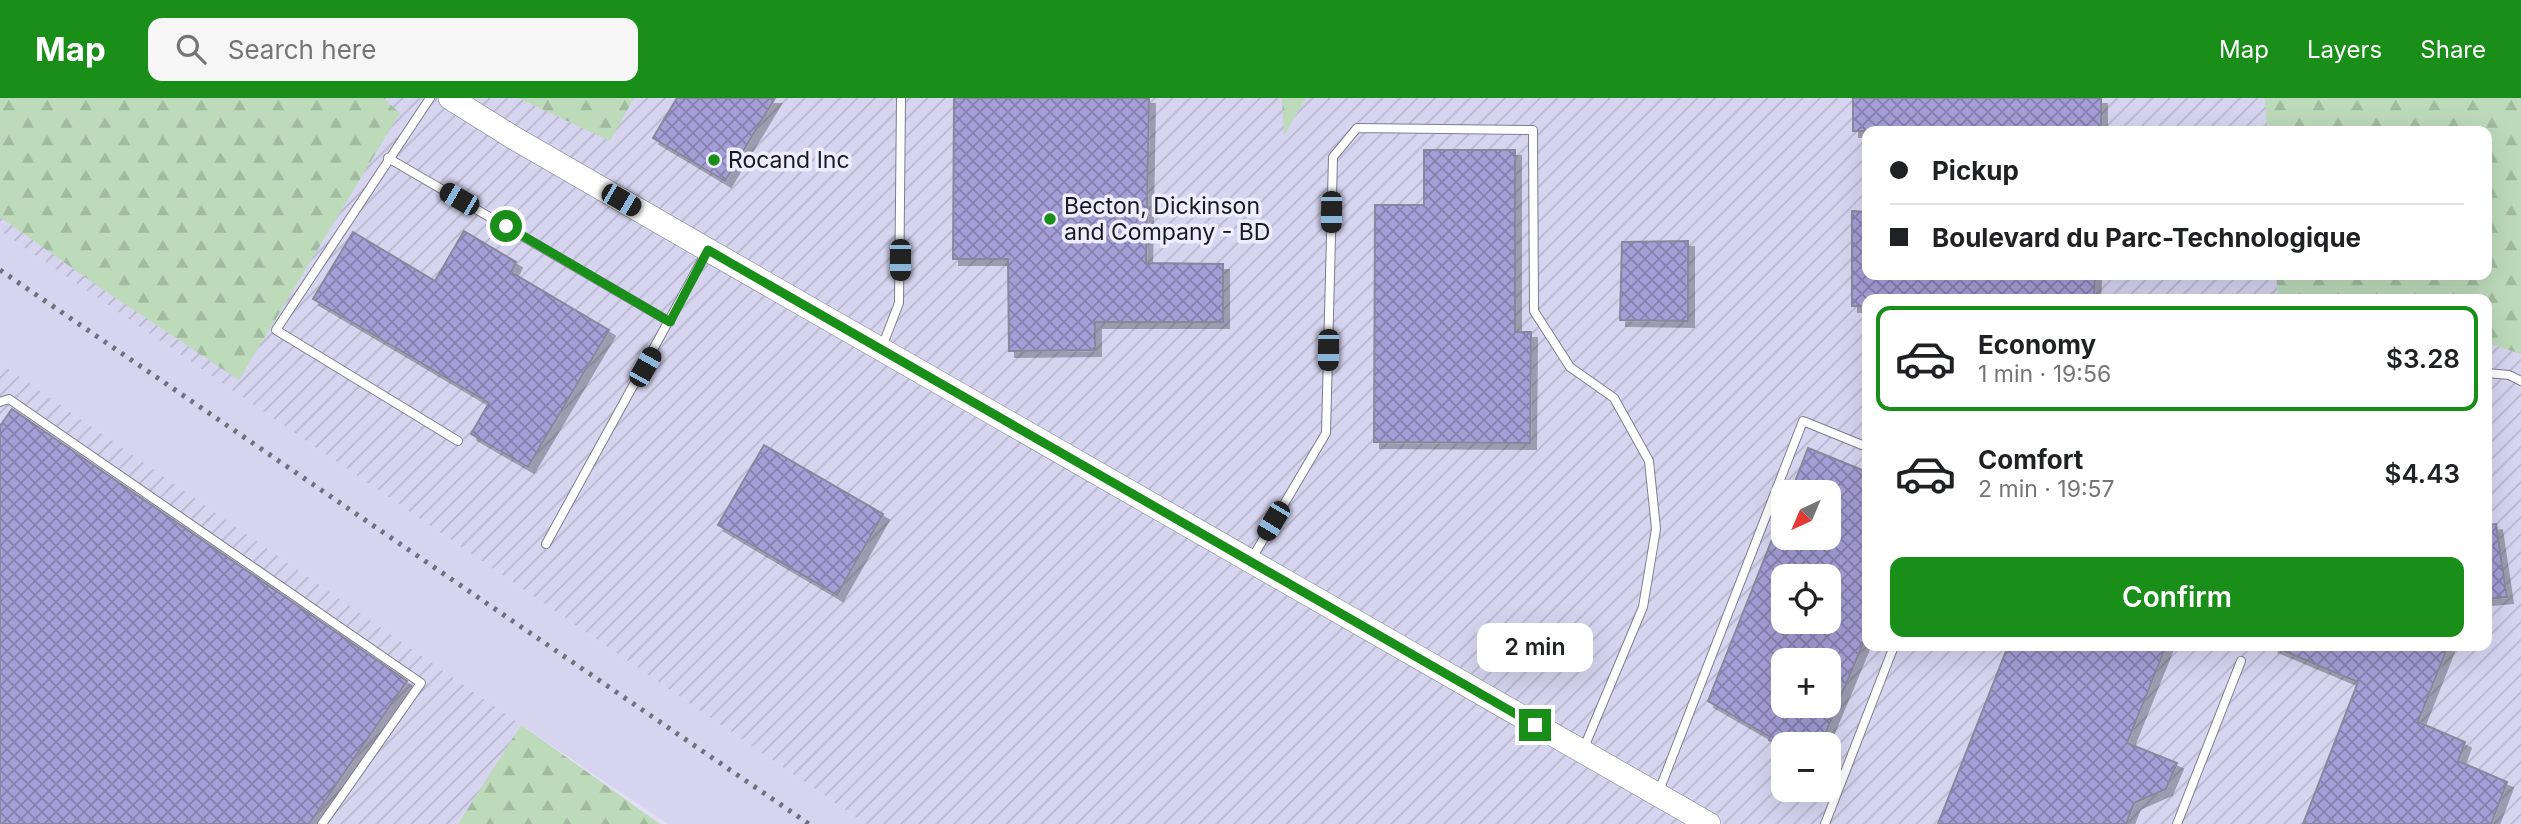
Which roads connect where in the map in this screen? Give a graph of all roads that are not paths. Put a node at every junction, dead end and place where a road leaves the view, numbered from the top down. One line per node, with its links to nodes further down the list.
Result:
1 (430, 98): 4 (lane)
2 (450, 98): 5 (street)
3 (901, 98): 7 (lane)
4 (388, 158): 6 (lane); 11 (lane)
5 (708, 250): 6 (lane); 7 (street)
6 (670, 322): 13 (lane)
7 (881, 349): 14 (street)
8 (2492, 373): 9 (lane)
9 (2521, 381)
10 (0, 402): 19 (lane)
11 (458, 441)
12 (1862, 445): 18 (lane)
13 (546, 544)
14 (1250, 562): 17 (street); 17 (lane)
15 (1892, 651): 21 (lane)
16 (2241, 661): 22 (lane)
17 (1583, 752): 18 (street)
18 (1658, 795): 20 (street)
19 (323, 824)
20 (1709, 824)
21 (1825, 824)
22 (2177, 824)

